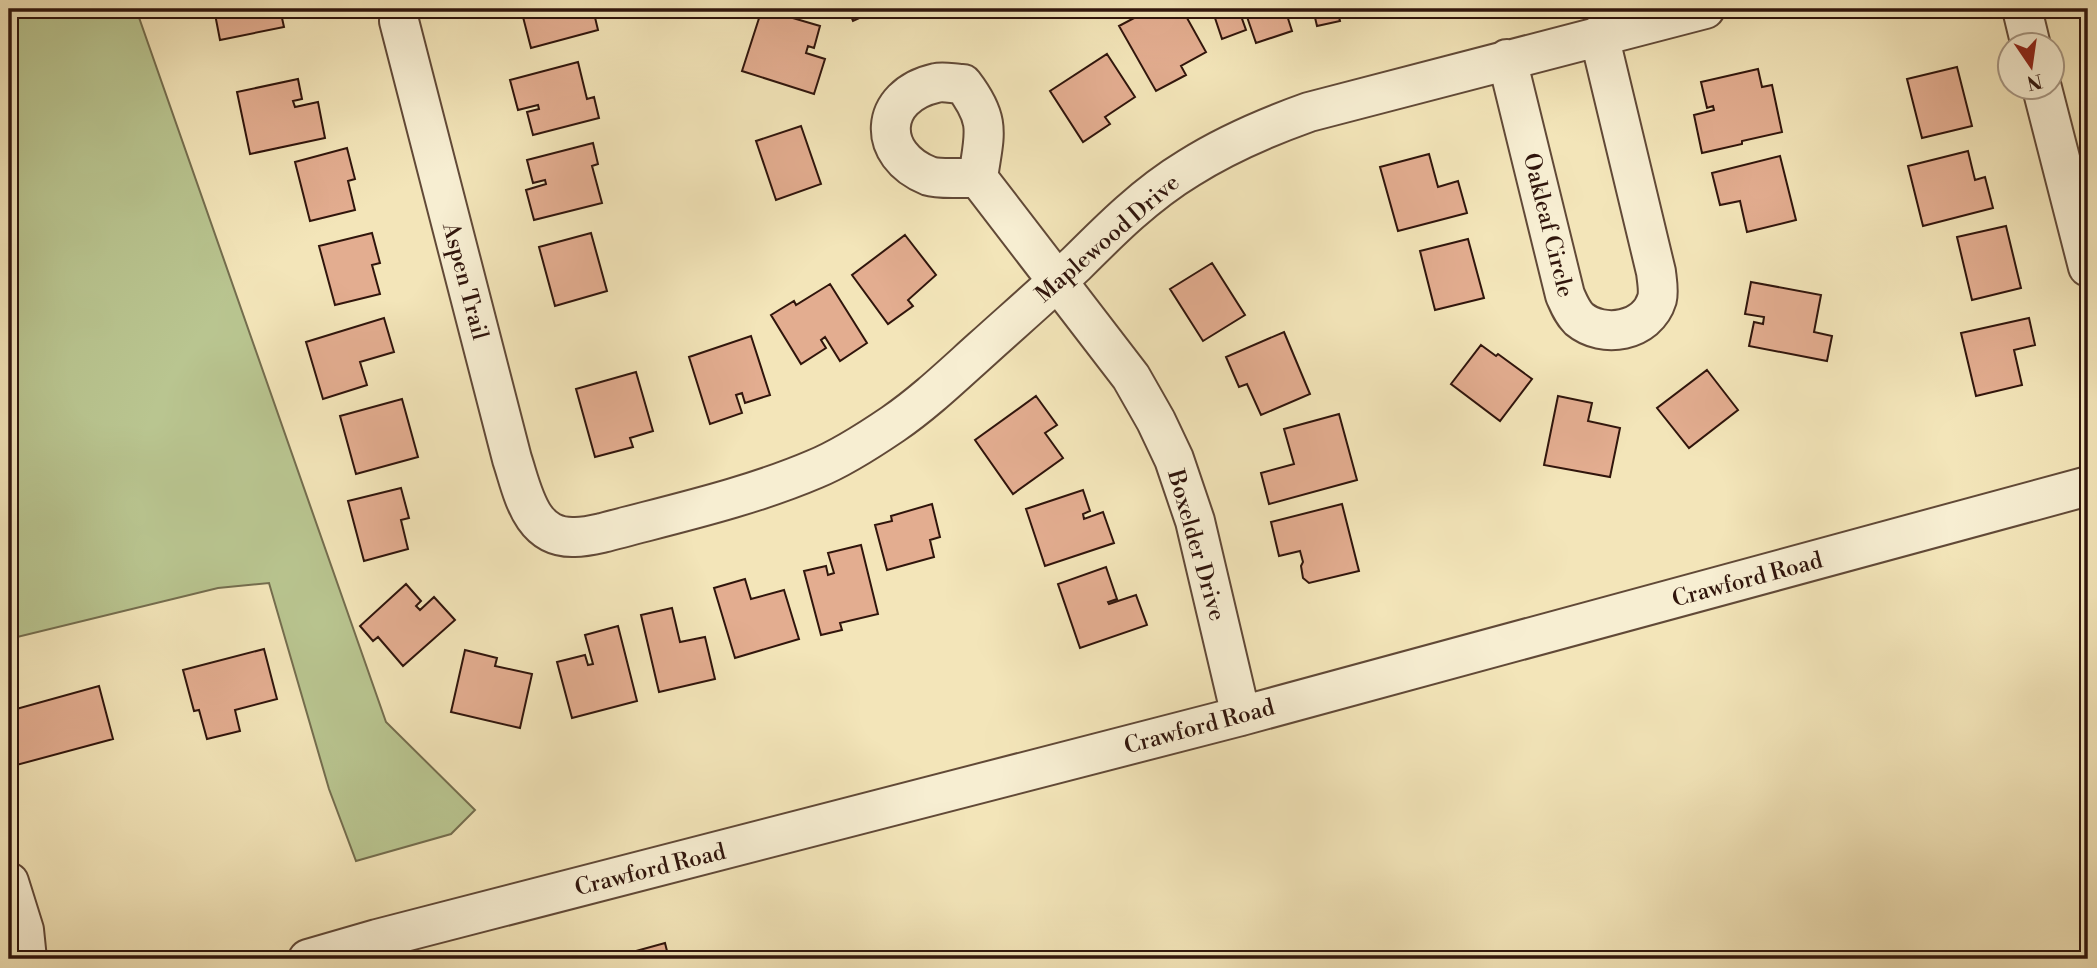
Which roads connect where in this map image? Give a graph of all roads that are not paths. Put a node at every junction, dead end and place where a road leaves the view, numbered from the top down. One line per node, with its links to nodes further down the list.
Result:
1 (1705, 9): 5 (street, Maplewood Drive)
2 (2022, 9): 4 (street)
3 (399, 21): 12 (street, Aspen Trail)
4 (2028, 32)
5 (1599, 35): 6 (street, Maplewood Drive); 6 (street, Oakleaf Circle)
6 (1507, 59): 10 (street, Maplewood Drive)
7 (2046, 102): 9 (street)
8 (978, 178): 10 (street, Boxelder Drive)
9 (2088, 267)
10 (1058, 280): 12 (street, Maplewood Drive); 13 (street, Boxelder Drive)
11 (2088, 486): 13 (street, Crawford Road)
12 (550, 532)
13 (1241, 716): 15 (street, Crawford Road)
14 (9, 882): 16 (street)
15 (381, 949): 17 (street, Crawford Road)
16 (27, 959)
17 (308, 959)

